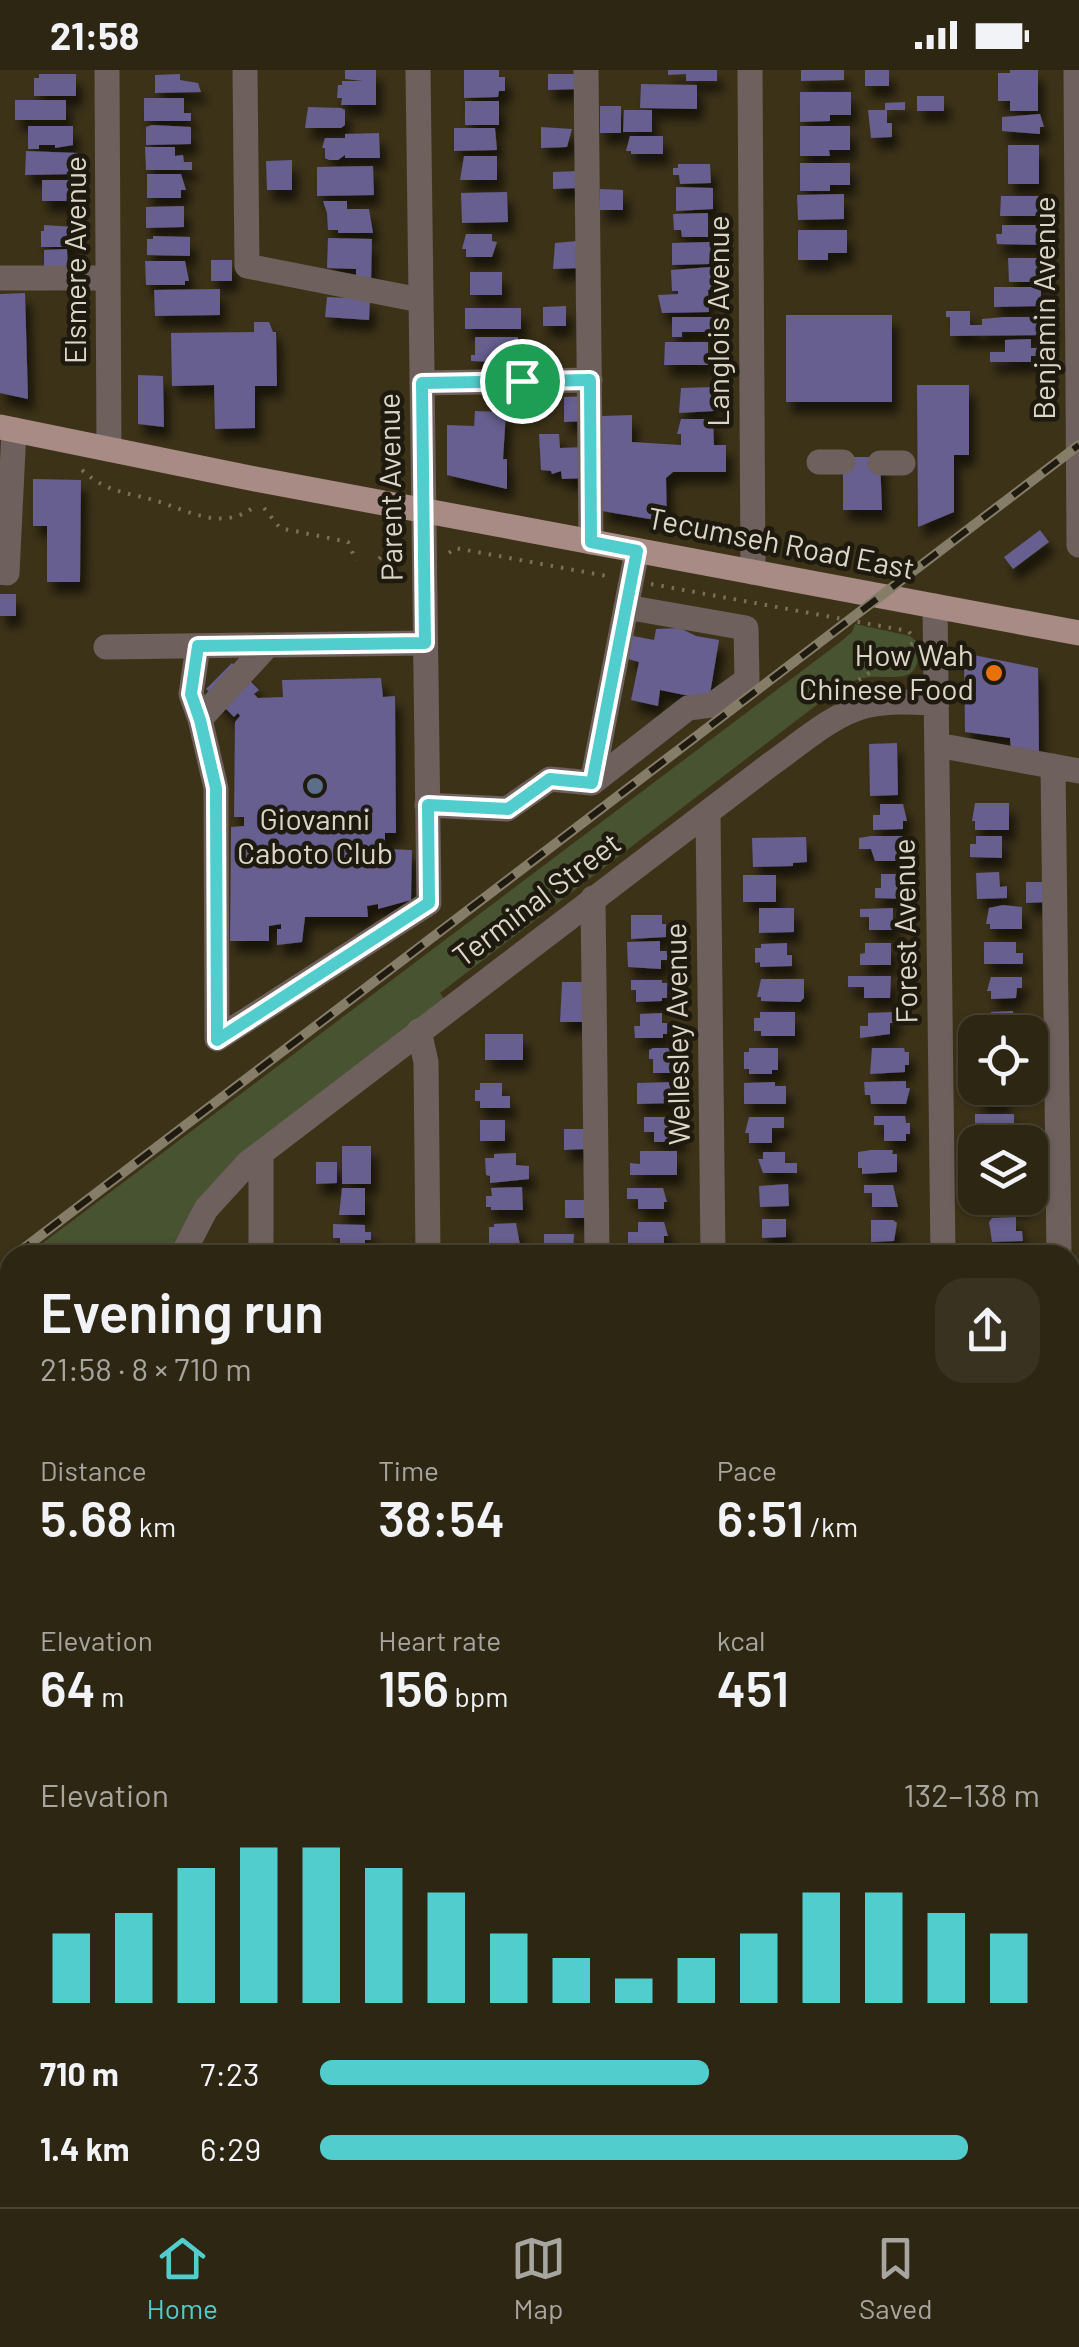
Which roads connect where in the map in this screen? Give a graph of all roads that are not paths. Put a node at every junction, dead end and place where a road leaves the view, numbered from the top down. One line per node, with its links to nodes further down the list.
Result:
1 (107, 70): 8 (street, Elsmere Avenue)
2 (245, 70): 9 (street)
3 (418, 70): 9 (street, Parent Avenue)
4 (586, 70): 10 (street)
5 (750, 70): 20 (street, Langlois Avenue)
6 (1076, 70): 12 (street, Benjamin Avenue)
7 (0, 278): 8 (street)
8 (108, 278): 14 (street, Elsmere Avenue)
9 (420, 300): 11 (street, Parent Avenue)
10 (590, 380): 11 (street); 16 (street)
11 (422, 383): 15 (street, Parent Avenue)
12 (1078, 398): 17 (street, Benjamin Avenue)
13 (7, 429): 14 (main road, Tecumseh Road East); 19 (street)
14 (110, 449): 15 (main road, Tecumseh Road East)
15 (423, 511): 16 (main road, Tecumseh Road East); 24 (street, Parent Avenue)
16 (591, 542): 18 (main road, Tecumseh Road East)
17 (1079, 545)
18 (637, 551): 20 (main road, Tecumseh Road East); 22 (street)
19 (0, 572)
20 (753, 572): 21 (main road, Tecumseh Road East)
21 (935, 606): 23 (main road, Tecumseh Road East); 28 (street, Forest Avenue)
22 (626, 607): 33 (street); 33 (street)
23 (1079, 633)
24 (425, 643): 25 (street); 34 (street, Parent Avenue)
25 (268, 645): 26 (street); 29 (street)
26 (198, 646): 27 (street); 29 (street)
27 (106, 647)
28 (936, 703): 30 (street, Forest Avenue); 35 (street, Terminal Street)
29 (200, 720): 34 (street, Parent Avenue)
30 (937, 745): 31 (street); 44 (street, Forest Avenue)
31 (1053, 766): 32 (street); 45 (street)
32 (1079, 771)
33 (592, 783): 34 (street)
34 (428, 805)
35 (708, 813): 36 (street, Terminal Street); 43 (street, Wellesley Avenue)
36 (593, 898): 37 (street, Terminal Street); 42 (street)
37 (419, 1030): 38 (street, Terminal Street); 41 (street)
38 (260, 1153): 39 (street, Terminal Street); 40 (street)
39 (187, 1245)
40 (262, 1245)
41 (428, 1245)
42 (597, 1245)
43 (713, 1245)
44 (943, 1245)
45 (1059, 1245)

